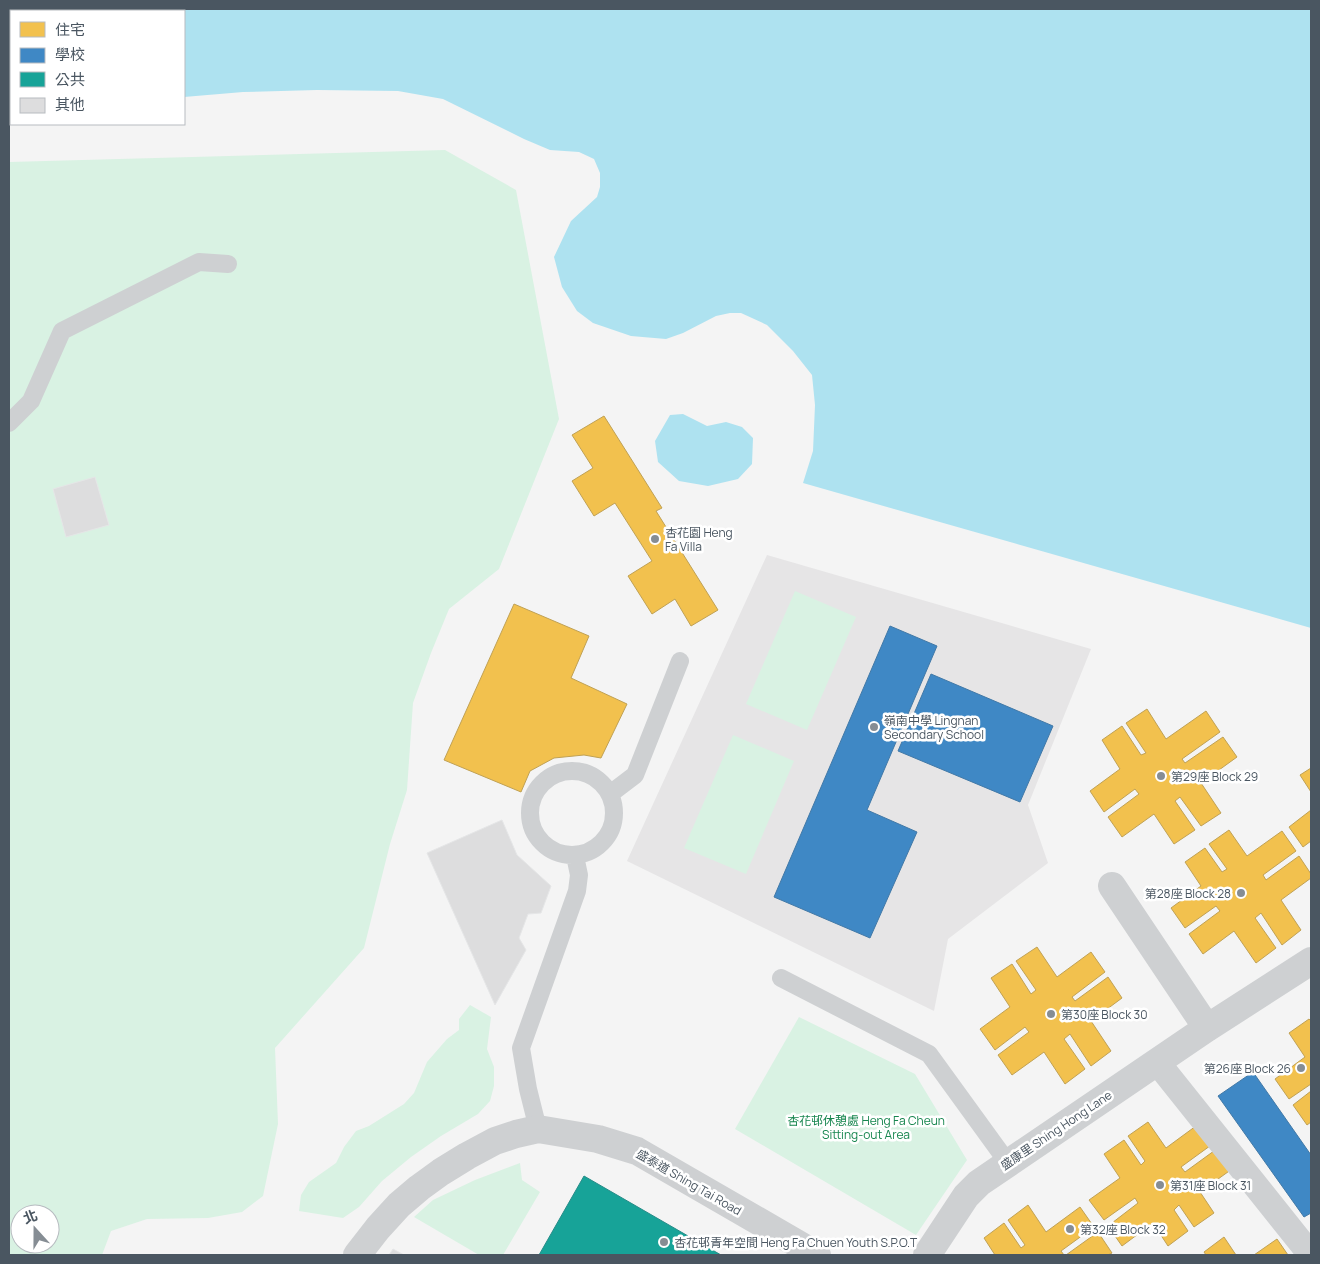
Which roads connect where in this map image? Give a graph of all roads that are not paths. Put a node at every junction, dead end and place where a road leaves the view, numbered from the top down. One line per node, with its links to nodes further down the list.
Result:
1 (228, 264): 2 (lane)
2 (9, 423)
3 (680, 661): 4 (lane)
4 (610, 794): 5 (lane); 5 (lane)
5 (575, 856): 11 (lane)
6 (1112, 886): 9 (street)
7 (1311, 961): 9 (street, 盛康里 Shing Hong Lane)
8 (781, 978): 12 (lane)
9 (1207, 1028): 10 (street, 盛康里 Shing Hong Lane)
10 (1157, 1062): 12 (street, 盛康里 Shing Hong Lane); 16 (street)
11 (538, 1129): 13 (street, 盛泰道 Shing Tai Road); 14 (street, 盛泰道 Shing Tai Road)
12 (1008, 1163): 15 (street, 盛康里 Shing Hong Lane)
13 (357, 1255)
14 (817, 1255)
15 (928, 1255)
16 (1311, 1255)

